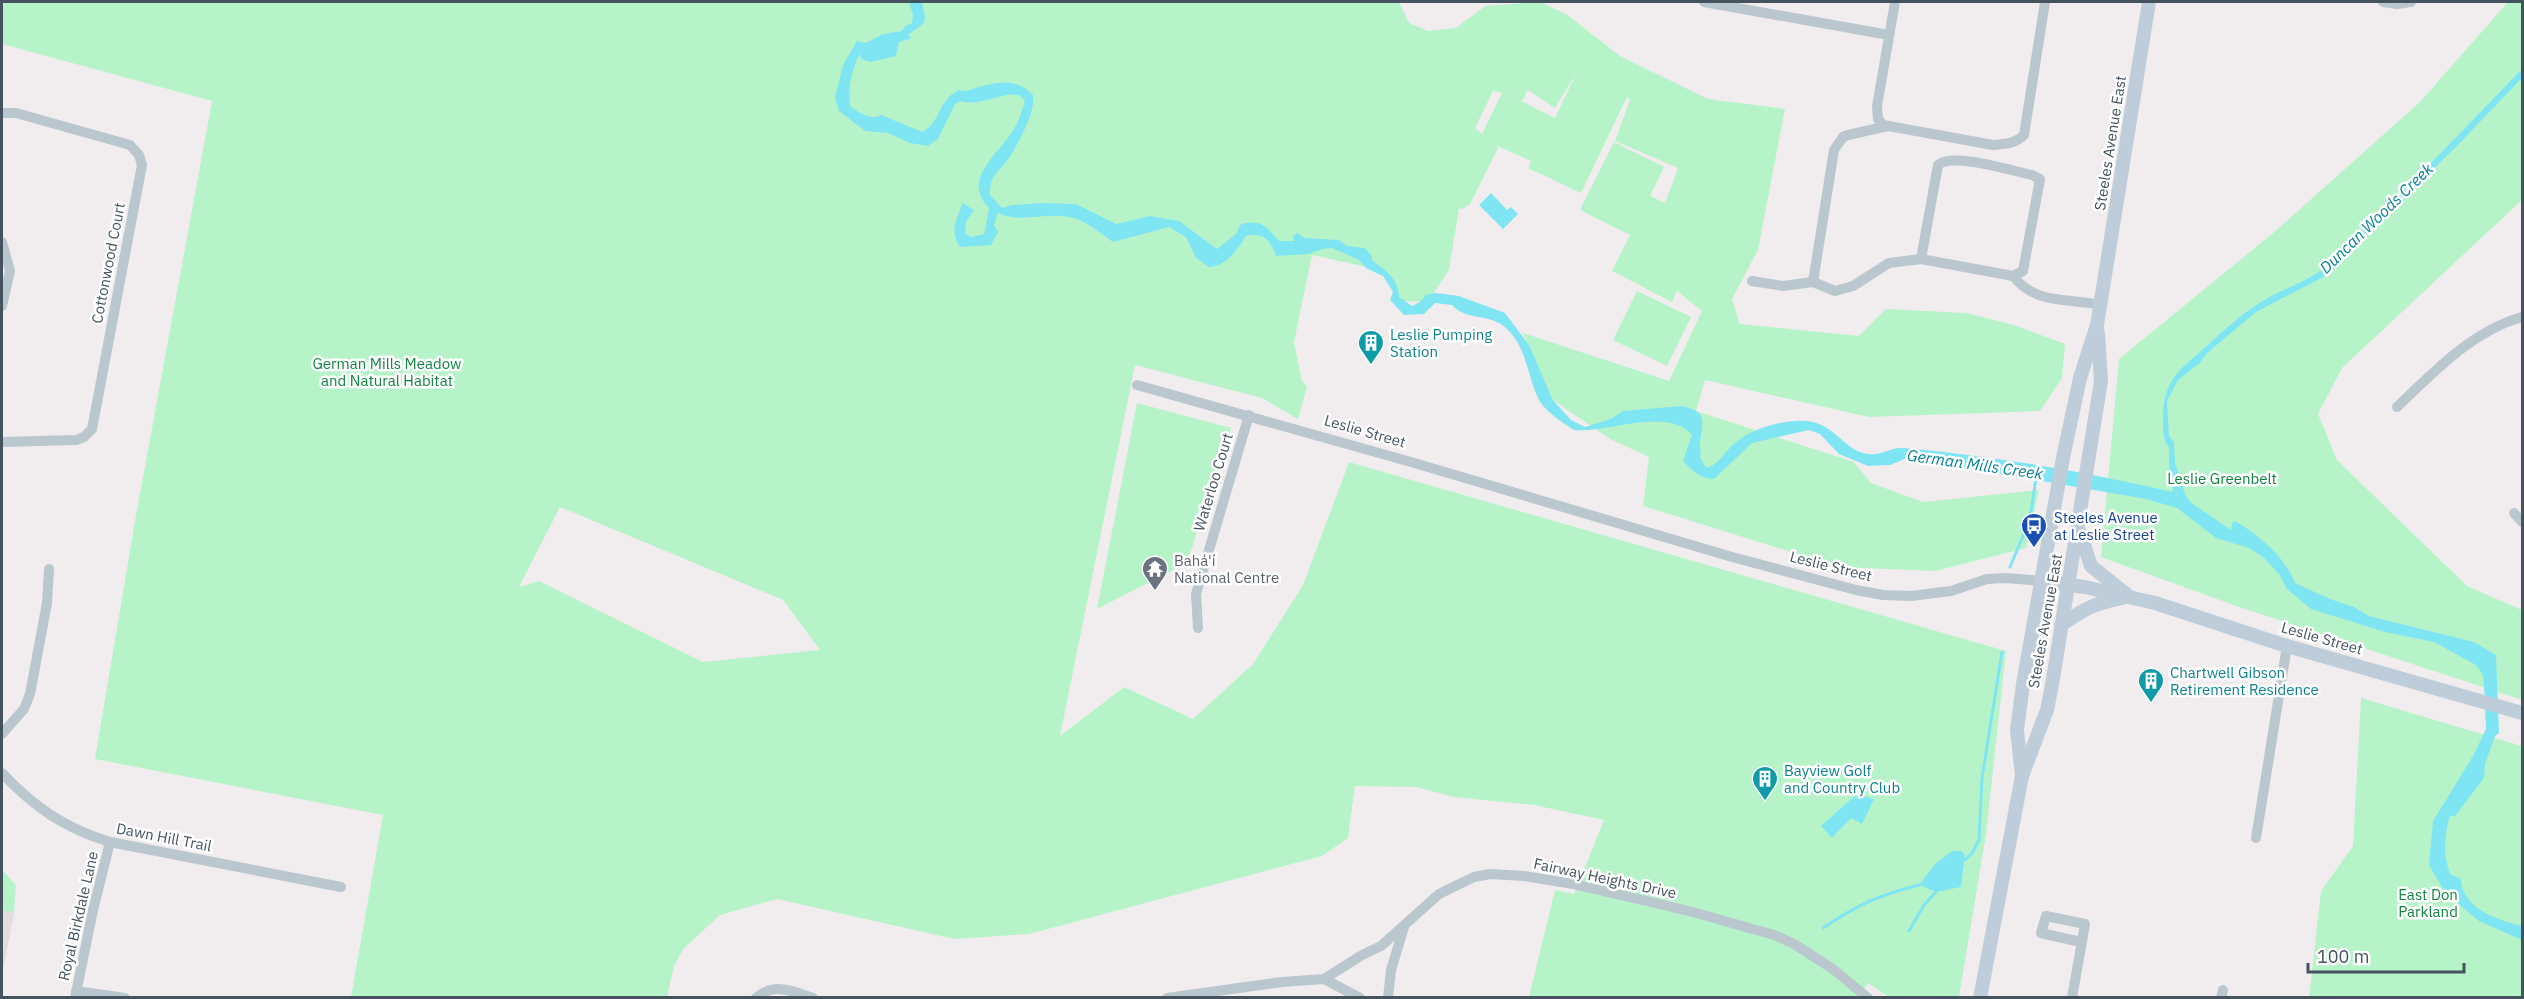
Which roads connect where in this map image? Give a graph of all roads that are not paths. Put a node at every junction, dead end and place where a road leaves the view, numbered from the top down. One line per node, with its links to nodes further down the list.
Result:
1 (1704, 2): 7 (street)
2 (1895, 2): 8 (street)
3 (2045, 2): 10 (street)
4 (2149, 2): 16 (main road, Steeles Avenue East)
5 (2383, 2): 6 (street)
6 (2411, 2)
7 (1750, 6): 8 (street)
8 (1889, 35): 10 (street)
9 (2, 113): 23 (street, Cottonwood Court)
10 (1888, 126): 15 (street)
11 (2, 242): 17 (street)
12 (1921, 259): 13 (street); 13 (street); 15 (street)
13 (2013, 276): 16 (street)
14 (1752, 281): 15 (street)
15 (1813, 282)
16 (2100, 305): 19 (main road, Steeles Avenue East)
17 (2, 306)
18 (2523, 316): 21 (street)
19 (2097, 325): 26 (main road, Steeles Avenue East); 28 (main road, Steeles Avenue East)
20 (1137, 385): 22 (street, Leslie Street)
21 (2397, 407)
22 (1249, 415): 28 (street, Leslie Street); 32 (street, Waterloo Court)
23 (2, 442)
24 (2514, 513): 25 (street)
25 (2523, 522)
26 (2078, 528): 29 (main road, Steeles Avenue East); 30 (main road)
27 (49, 568): 35 (street)
28 (2042, 581): 29 (main road, Leslie Street); 37 (main road, Steeles Avenue East)
29 (2068, 585): 30 (main road, Leslie Street); 31 (main road, Steeles Avenue East)
30 (2130, 597): 31 (main road); 33 (main road, Leslie Street)
31 (2061, 625): 37 (main road, Steeles Avenue East)
32 (1198, 628)
33 (2287, 646): 34 (main road, Leslie Street); 38 (street)
34 (2516, 711)
35 (2, 734)
36 (2, 772): 39 (street, Dawn Hill Trail)
37 (2022, 777): 52 (main road, Steeles Avenue East)
38 (2256, 838)
39 (110, 842): 40 (street, Dawn Hill Trail); 44 (street, Royal Birkdale Lane)
40 (341, 887)
41 (1405, 924): 43 (street, Fairway Heights Drive); 50 (street); 51 (street, Fairway Heights Drive)
42 (2082, 942): 53 (street)
43 (1324, 979): 48 (street, Fairway Heights Drive); 49 (street)
44 (76, 994): 45 (street)
45 (126, 998)
46 (756, 998): 47 (street)
47 (813, 998)
48 (1167, 998)
49 (1360, 998)
50 (1388, 998)
51 (1868, 998)
52 (1980, 998)
53 (2072, 998)

